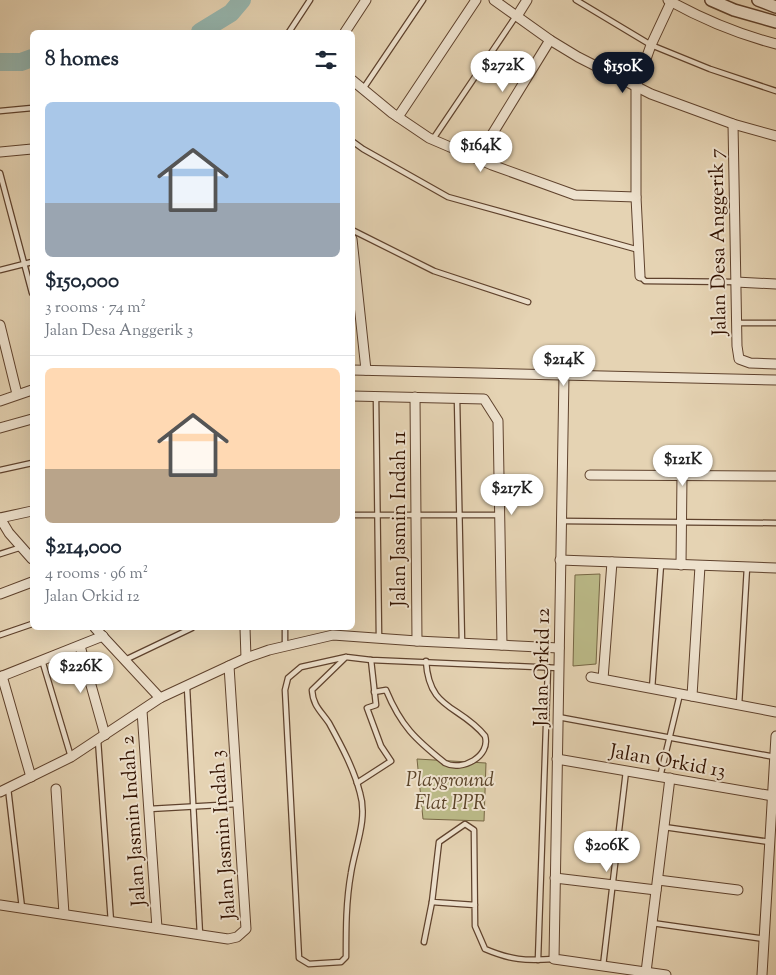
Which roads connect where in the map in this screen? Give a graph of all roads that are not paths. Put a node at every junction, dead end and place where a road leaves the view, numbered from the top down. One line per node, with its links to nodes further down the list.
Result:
1 (310, 0): 14 (lane)
2 (366, 0): 15 (street)
3 (423, 0): 21 (lane)
4 (476, 0): 25 (street)
5 (494, 0): 12 (street)
6 (527, 0): 12 (street)
7 (576, 0): 18 (lane)
8 (711, 0): 13 (street)
9 (758, 0): 11 (street)
10 (670, 1): 17 (street); 18 (street)
11 (776, 6)
12 (516, 16): 16 (street); 28 (lane)
13 (776, 22)
14 (290, 30)
15 (347, 30)
16 (550, 40): 20 (street); 32 (street)
17 (776, 44)
18 (651, 45): 20 (street); 22 (lane)
19 (355, 82): 21 (street)
20 (636, 87): 26 (street); 34 (street)
21 (363, 89): 25 (street)
22 (776, 91)
23 (30, 108): 24 (lane)
24 (0, 112)
25 (398, 117): 28 (street)
26 (733, 124): 27 (street); 42 (street, Jalan Desa Anggerik 7)
27 (776, 136)
28 (433, 139): 32 (street)
29 (355, 143): 36 (lane)
30 (30, 149): 31 (street)
31 (0, 152)
32 (476, 158): 34 (street)
33 (0, 173): 38 (lane)
34 (636, 197): 36 (street)
35 (355, 232): 45 (lane)
36 (639, 250): 41 (street)
37 (30, 263): 38 (lane)
38 (25, 264): 40 (lane); 44 (lane)
39 (355, 267): 51 (street)
40 (0, 270)
41 (640, 276): 42 (lane)
42 (736, 282): 43 (street); 46 (street, Jalan Desa Anggerik 7)
43 (776, 284)
44 (30, 285)
45 (528, 302)
46 (735, 323): 47 (lane); 49 (street, Jalan Desa Anggerik 7)
47 (776, 323)
48 (0, 326): 55 (street)
49 (776, 364)
50 (355, 370): 51 (street)
51 (366, 370): 52 (street)
52 (564, 375): 53 (street); 75 (street, Jalan Orkid 12)
53 (776, 380)
54 (30, 391): 55 (street)
55 (17, 394): 60 (street)
56 (355, 396): 57 (street)
57 (376, 396): 58 (street); 70 (lane)
58 (415, 397): 59 (street); 71 (street, Jalan Jasmin Indah 11)
59 (457, 398): 72 (lane); 73 (street)
60 (0, 401)
61 (30, 420): 62 (street)
62 (0, 428)
63 (30, 462): 64 (lane)
64 (0, 470)
65 (590, 475): 66 (street)
66 (682, 476): 67 (street); 76 (street)
67 (776, 476)
68 (30, 511): 74 (street)
69 (355, 515): 70 (lane)
70 (376, 515): 71 (lane); 98 (lane)
71 (416, 515): 72 (lane); 99 (street, Jalan Jasmin Indah 11)
72 (460, 515): 73 (lane); 100 (lane)
73 (500, 515): 101 (street)
74 (0, 518): 78 (street)
75 (561, 521): 76 (lane); 81 (street, Jalan Orkid 12)
76 (682, 522): 77 (lane); 84 (street)
77 (776, 523)
78 (22, 547): 79 (lane); 80 (street)
79 (0, 554)
80 (30, 557)
81 (560, 560): 82 (street); 104 (street, Jalan Orkid 12)
82 (612, 562): 83 (street); 116 (street)
83 (661, 564): 84 (street); 118 (lane)
84 (682, 565): 85 (street)
85 (700, 566): 86 (street); 121 (street)
86 (748, 567): 87 (street); 123 (lane)
87 (776, 568)
88 (30, 583): 89 (street)
89 (0, 594)
90 (30, 625): 96 (lane)
91 (97, 630): 97 (street)
92 (188, 630): 108 (lane)
93 (245, 630): 106 (street)
94 (285, 630): 103 (lane)
95 (333, 631): 98 (street); 103 (street)
96 (0, 635)
97 (104, 636): 102 (street); 108 (street)
98 (379, 638): 99 (street)
99 (417, 641): 100 (street)
100 (462, 643): 101 (street)
101 (502, 645): 104 (street)
102 (80, 646): 107 (street); 129 (street)
103 (285, 646): 106 (street)
104 (559, 648): 113 (street, Jalan Orkid 12)
105 (346, 657): 109 (lane); 139 (lane); 139 (lane)
106 (246, 658): 111 (street)
107 (42, 660): 114 (street); 130 (lane)
108 (125, 660): 122 (street)
109 (371, 660): 110 (lane); 119 (lane)
110 (426, 661): 112 (lane); 119 (lane)
111 (229, 666): 117 (street); 145 (street, Jalan Jasmin Indah 3)
112 (548, 667): 113 (lane); 135 (lane)
113 (558, 668): 126 (street, Jalan Orkid 12)
114 (1, 677): 134 (street)
115 (591, 677): 116 (street)
116 (603, 680): 118 (street)
117 (187, 686): 122 (street); 146 (lane)
118 (652, 689): 120 (street)
119 (374, 692): 139 (lane)
120 (680, 694): 121 (street); 128 (lane)
121 (692, 696): 123 (street)
122 (160, 698): 124 (street)
123 (739, 705): 125 (street)
124 (142, 711): 129 (street); 147 (street, Jalan Jasmin Indah 2)
125 (776, 712)
126 (558, 717): 128 (lane); 132 (street, Jalan Orkid 12)
127 (776, 736): 131 (street)
128 (670, 737): 131 (lane); 136 (lane)
129 (102, 738): 130 (street); 160 (lane)
130 (72, 757): 134 (street)
131 (775, 757): 144 (street)
132 (557, 759): 133 (street, Jalan Orkid 13); 137 (street, Jalan Orkid 12)
133 (626, 771): 136 (street, Jalan Orkid 13); 152 (lane)
134 (31, 776): 141 (street)
135 (544, 776): 137 (lane); 142 (lane)
136 (660, 777): 138 (street, Jalan Orkid 13)
137 (557, 778): 143 (street, Jalan Orkid 12)
138 (670, 778): 144 (street, Jalan Orkid 13); 148 (street)
139 (356, 783)
140 (56, 789): 159 (street)
141 (4, 790): 158 (lane)
142 (544, 790): 143 (lane); 167 (lane)
143 (556, 790): 150 (street, Jalan Orkid 12)
144 (773, 796): 149 (street)
145 (237, 804): 146 (lane); 163 (street, Jalan Jasmin Indah 3)
146 (193, 806): 147 (lane); 163 (lane)
147 (149, 809): 162 (street, Jalan Jasmin Indah 2)
148 (664, 827): 149 (lane); 151 (street)
149 (773, 843): 164 (street)
150 (555, 878): 152 (street); 166 (street, Jalan Orkid 12)
151 (658, 880): 153 (street); 154 (street)
152 (612, 885): 153 (street); 168 (lane)
153 (656, 890): 161 (street)
154 (738, 890)
155 (432, 902): 157 (lane); 157 (lane); 165 (lane)
156 (0, 905): 158 (street, Jalan Jasmin Indah 3)
157 (474, 905): 167 (lane)
158 (22, 908): 159 (street, Jalan Jasmin Indah 3)
159 (64, 914): 160 (street, Jalan Jasmin Indah 3)
160 (111, 922): 162 (street, Jalan Jasmin Indah 3)
161 (652, 924): 164 (lane); 169 (street)
162 (157, 928): 163 (street, Jalan Jasmin Indah 3)
163 (200, 935)
164 (765, 939): 171 (street)
165 (424, 942)
166 (554, 959): 167 (lane); 168 (street)
167 (538, 960)
168 (603, 966): 169 (street)
169 (646, 972): 170 (street)
170 (666, 975)
171 (762, 975)

